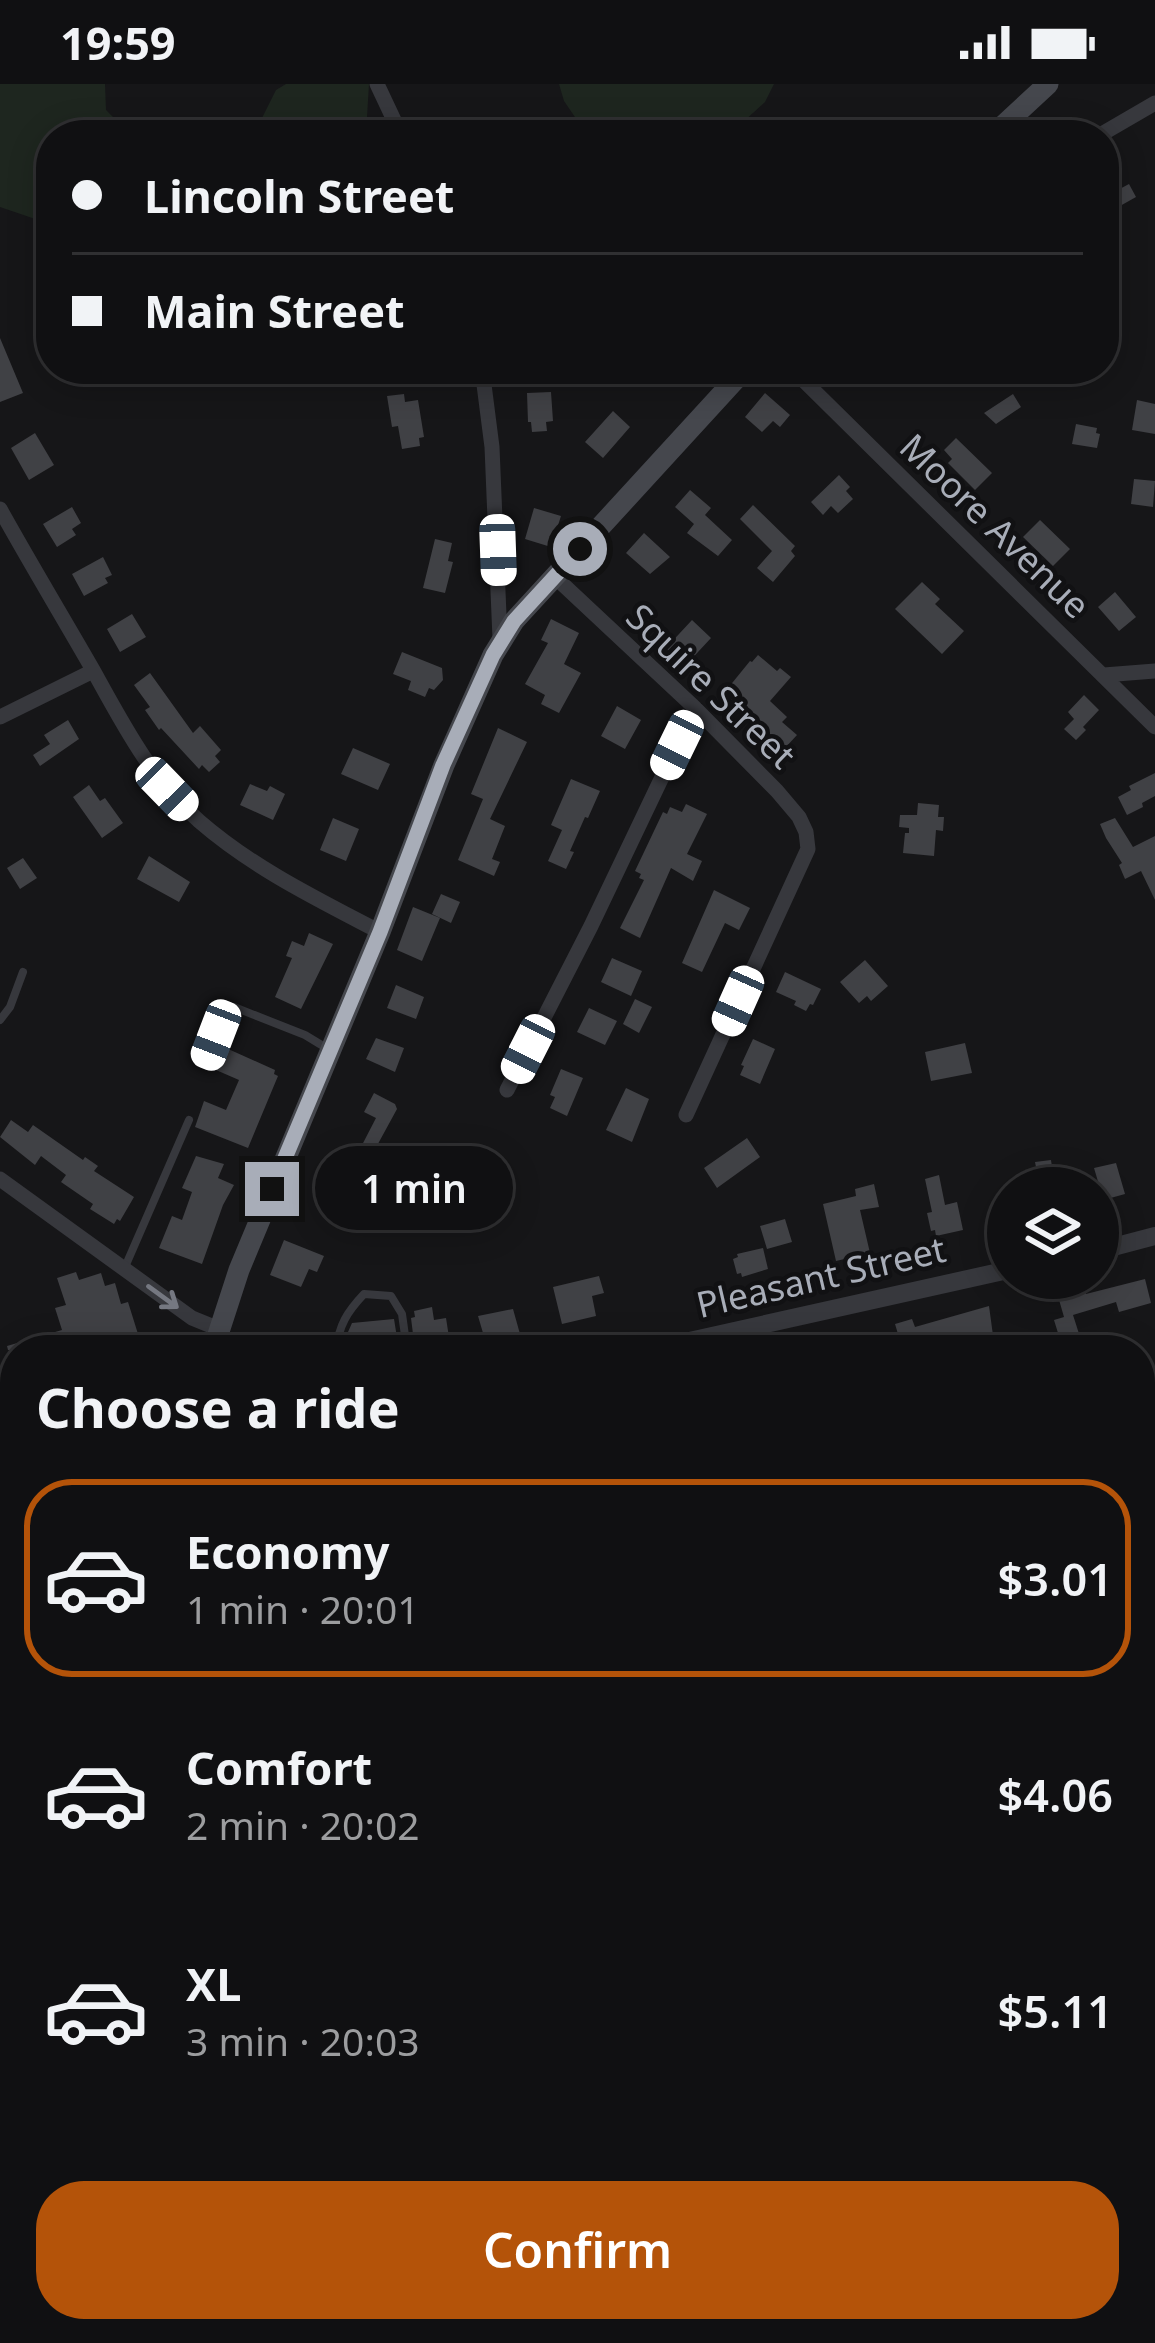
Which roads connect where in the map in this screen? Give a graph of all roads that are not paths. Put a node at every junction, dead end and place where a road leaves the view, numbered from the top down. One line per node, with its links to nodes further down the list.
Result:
1 (376, 84): 4 (street)
2 (1048, 84): 5 (main road)
3 (1155, 103): 6 (street)
4 (394, 120)
5 (1009, 120)
6 (1119, 124)
7 (484, 384): 12 (street)
8 (731, 384): 11 (main road)
9 (807, 384): 15 (street, Moore Avenue)
10 (0, 509): 13 (street)
11 (555, 577): 12 (main road); 16 (street, Squire Street)
12 (500, 642): 19 (main road)
13 (93, 671): 17 (street); 19 (street)
14 (1155, 671): 15 (street)
15 (1104, 675): 18 (street, Moore Avenue)
16 (695, 709): 24 (street); 25 (street, Squire Street)
17 (0, 717)
18 (1155, 727)
19 (380, 932): 22 (main road)
20 (23, 972): 21 (lane)
21 (0, 1021)
22 (329, 1049): 23 (lane); 33 (main road)
23 (207, 1059)
24 (507, 1090)
25 (686, 1115)
26 (189, 1120): 30 (lane)
27 (0, 1179): 30 (street)
28 (1155, 1236): 29 (street)
29 (1119, 1245)
30 (124, 1269): 32 (street, one-way to 32)
31 (987, 1275): 36 (street, Pleasant Street)
32 (211, 1335)
33 (217, 1335)
34 (338, 1335): 35 (lane)
35 (405, 1335)
36 (733, 1335)

